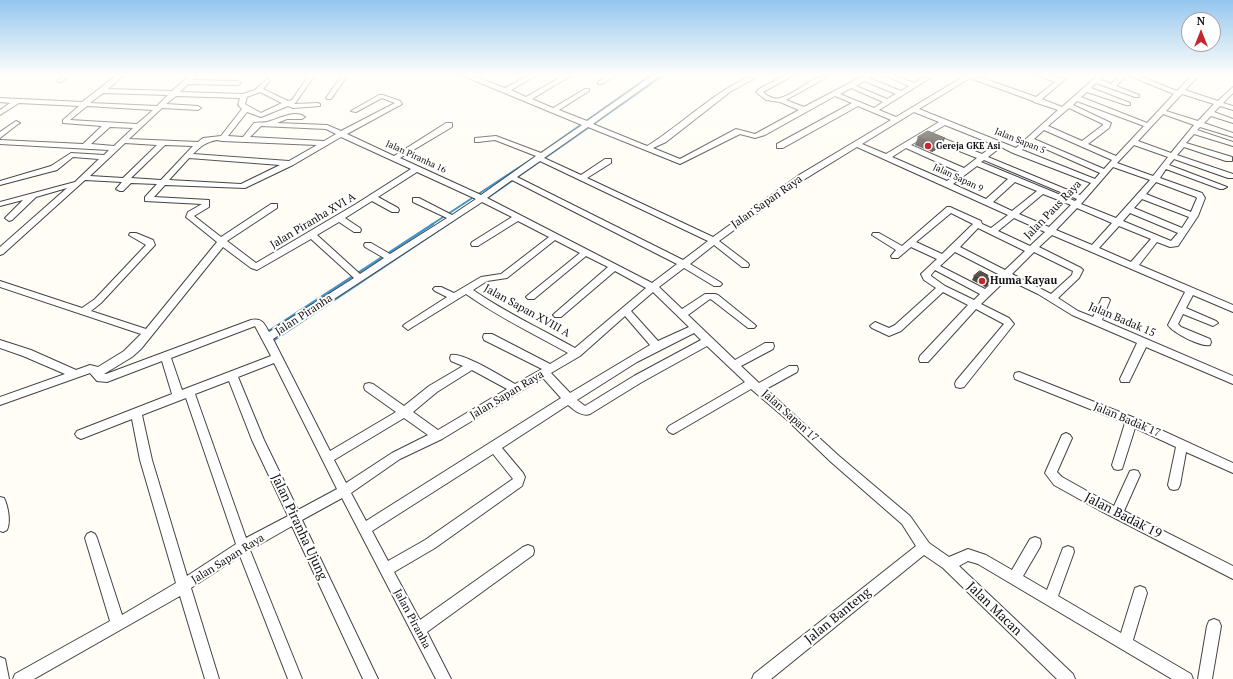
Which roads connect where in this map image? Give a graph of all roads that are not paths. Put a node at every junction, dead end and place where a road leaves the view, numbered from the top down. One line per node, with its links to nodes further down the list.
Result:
1 (9, 107): 32 (street)
2 (82, 107): 40 (street)
3 (147, 107): 4 (street)
4 (159, 107): 24 (street); 45 (street)
5 (244, 107): 25 (street)
6 (280, 107): 25 (street)
7 (362, 107): 29 (street)
8 (394, 107): 49 (street)
9 (546, 107): 26 (street)
10 (559, 107): 26 (street)
11 (613, 107): 42 (street, Jalan Piranha)
12 (707, 107): 73 (street)
13 (796, 107): 27 (street)
14 (810, 107): 27 (street)
15 (851, 107): 71 (street)
16 (863, 107): 30 (street)
17 (880, 107): 30 (street)
18 (919, 107): 28 (street, Jalan Sapan Raya)
19 (1065, 107): 47 (street); 66 (street)
20 (1099, 107): 34 (street)
21 (1126, 107): 34 (street)
22 (1167, 107): 31 (street, Jalan Paus Raya)
23 (1215, 107): 33 (street)
24 (198, 108)
25 (246, 109): 53 (street)
26 (554, 110): 42 (street)
27 (804, 110): 73 (street)
28 (914, 110): 36 (street, Jalan Sapan Raya); 38 (street, Jalan Sapan 5)
29 (354, 111)
30 (873, 111): 36 (street)
31 (1162, 112): 43 (street); 46 (street, Jalan Paus Raya)
32 (0, 113)
33 (1209, 113): 37 (street); 43 (street)
34 (1119, 114): 46 (street)
35 (302, 117): 41 (street)
36 (897, 120): 64 (street, Jalan Sapan Raya)
37 (1233, 121)
38 (944, 122): 50 (street); 65 (street, Jalan Sapan 5)
39 (16, 123): 52 (street)
40 (109, 124): 45 (street); 69 (street)
41 (266, 124): 49 (street, Jalan Piranha 16); 55 (street)
42 (588, 124): 73 (street); 81 (street, Jalan Piranha)
43 (1199, 124): 48 (street); 51 (street)
44 (449, 125): 83 (street)
45 (138, 126): 57 (street)
46 (1149, 126): 59 (street, Jalan Paus Raya)
47 (1044, 127): 54 (street); 66 (street)
48 (1192, 131): 67 (street); 68 (street)
49 (341, 134): 62 (street); 83 (street, Jalan Piranha 16)
50 (925, 134): 70 (street); 84 (street)
51 (1233, 135)
52 (0, 136)
53 (222, 138): 55 (street); 63 (street)
54 (1029, 139): 75 (street); 91 (street)
55 (244, 140): 62 (street)
56 (478, 140): 81 (street)
57 (122, 141): 61 (street); 72 (street)
58 (0, 142): 60 (street)
59 (1133, 142): 78 (street); 86 (street, Jalan Paus Raya)
60 (9, 143): 69 (street); 74 (street)
61 (163, 143): 63 (street); 97 (street)
62 (325, 143): 87 (street)
63 (199, 144): 77 (street)
64 (857, 144): 82 (street, Jalan Sapan 9); 135 (street, Jalan Sapan Raya)
65 (1000, 144): 75 (street, Jalan Sapan 5); 84 (street)
66 (1083, 144): 86 (street)
67 (1182, 144): 78 (street); 79 (street)
68 (1233, 144)
69 (84, 145): 72 (street); 76 (street)
70 (906, 145): 82 (street); 90 (street)
71 (780, 146)
72 (114, 148): 80 (street)
73 (649, 148)
74 (0, 150)
75 (1016, 151): 101 (street, Jalan Sapan 5)
76 (71, 155): 80 (street); 102 (street)
77 (188, 156): 87 (street); 100 (street)
78 (1173, 156): 88 (street); 92 (street)
79 (1231, 156): 92 (street)
80 (104, 157): 99 (street)
81 (540, 157): 94 (street, Jalan Piranha); 95 (street)
82 (886, 157): 103 (street, Jalan Sapan 9)
83 (394, 159): 89 (street, Jalan Piranha 16)
84 (980, 159): 90 (street); 96 (street); 112 (street)
85 (608, 161): 95 (street)
86 (1115, 162): 91 (street, Jalan Paus Raya); 98 (street)
87 (290, 163): 100 (street)
88 (1164, 166): 98 (street); 104 (street)
89 (416, 169): 109 (street, Jalan Piranha XVI A); 110 (street, Jalan Piranha 16)
90 (964, 171): 103 (street)
91 (1105, 172): 101 (street, Jalan Paus Raya)
92 (1222, 173): 93 (street)
93 (1231, 176)
94 (512, 177): 110 (street, Jalan Piranha); 150 (street)
95 (582, 178): 135 (street)
96 (1014, 178): 106 (street); 113 (street)
97 (127, 180): 99 (street); 100 (street); 105 (street)
98 (1155, 180): 108 (street); 119 (street)
99 (79, 181): 107 (street); 139 (street)
100 (162, 182): 136 (street)
101 (1096, 182): 112 (street, Jalan Paus Raya)
102 (0, 183)
103 (947, 185): 113 (street, Jalan Sapan 9)
104 (1223, 187)
105 (120, 189)
106 (1043, 190): 112 (street); 118 (street)
107 (33, 195): 114 (street); 121 (street)
108 (1140, 195): 116 (street); 119 (street)
109 (372, 197): 117 (street); 122 (street, Jalan Piranha XVI A)
110 (481, 198): 120 (street, Jalan Piranha 16); 123 (street, Jalan Piranha)
111 (416, 200): 123 (street)
112 (1080, 201): 124 (street); 127 (street, Jalan Paus Raya)
113 (987, 203): 118 (street, Jalan Sapan 9)
114 (1, 204)
115 (274, 206): 136 (street)
116 (1128, 209): 124 (street); 129 (street)
117 (395, 210)
118 (1014, 214): 127 (street, Jalan Sapan 9); 128 (street)
119 (1194, 216): 129 (street)
120 (518, 217): 133 (street, Jalan Piranha 16); 138 (street)
121 (9, 218)
122 (339, 218): 126 (street); 130 (street, Jalan Piranha XVI A)
123 (453, 218): 148 (street, Jalan Piranha)
124 (1118, 222): 134 (street); 144 (street)
125 (977, 225): 128 (street); 137 (street); 141 (street)
126 (357, 230)
127 (1050, 231): 142 (street, Jalan Paus Raya); 144 (street, Jalan Sapan 9)
128 (992, 232): 142 (street)
129 (1184, 232): 134 (street)
130 (312, 234): 136 (street, Jalan Piranha XVI A); 156 (street)
131 (133, 235): 173 (street)
132 (876, 235): 143 (street)
133 (555, 236): 146 (street, Jalan Sapan 17); 162 (street)
134 (1156, 238): 152 (street)
135 (713, 240): 150 (street, Jalan Sapan Raya); 151 (street)
136 (221, 242): 182 (street)
137 (911, 242): 143 (street); 149 (street)
138 (475, 244)
139 (4, 245): 145 (street)
140 (368, 245): 148 (street)
141 (954, 248): 149 (street); 155 (street, Jalan Badak 15)
142 (1032, 249): 155 (street, Jalan Paus Raya); 167 (street)
143 (903, 250): 147 (street)
144 (1093, 250): 152 (street, Jalan Sapan 9)
145 (0, 252)
146 (586, 252): 154 (street, Jalan Sapan 17); 166 (street)
147 (896, 256)
148 (390, 258): 156 (street, Jalan Piranha)
149 (943, 258): 153 (street)
150 (682, 263): 158 (street); 159 (street, Jalan Sapan Raya)
151 (745, 265)
152 (1131, 265): 163 (street, Jalan Sapan 9)
153 (934, 266): 160 (street); 164 (street)
154 (614, 267): 159 (street, Jalan Sapan 17); 175 (street)
155 (1006, 274): 164 (street, Jalan Paus Raya); 167 (street, Jalan Badak 15)
156 (359, 278): 184 (street, Jalan Piranha)
157 (0, 284): 173 (street)
158 (717, 284)
159 (653, 287): 172 (street, Jalan Sapan Raya); 174 (street, Jalan Sapan 17)
160 (942, 288): 169 (street); 180 (street)
161 (438, 289): 165 (street)
162 (466, 290): 165 (street); 191 (street, Jalan Sapan XVIII A)
163 (1190, 291): 170 (street, Jalan Sapan 9); 171 (street)
164 (986, 292): 169 (street, Jalan Paus Raya)
165 (455, 297): 178 (street)
166 (531, 297)
167 (1052, 298): 176 (street, Jalan Badak 15)
168 (1105, 300): 176 (street)
169 (974, 304): 195 (street, Jalan Paus Raya); 206 (street)
170 (1233, 308)
171 (1180, 309): 177 (street); 187 (street)
172 (625, 310): 189 (street); 191 (street, Jalan Sapan Raya)
173 (82, 312): 182 (street)
174 (682, 314): 179 (street); 181 (street, Jalan Sapan 17)
175 (558, 315)
176 (1096, 322): 186 (street, Jalan Badak 15)
177 (1213, 323)
178 (408, 326)
179 (751, 326)
180 (875, 326)
181 (696, 328): 185 (street, Jalan Sapan 17); 189 (street)
182 (148, 333): 200 (street)
183 (488, 337): 199 (street)
184 (266, 339): 192 (street); 193 (street, Jalan Piranha)
185 (708, 341): 197 (street, Jalan Sapan 17); 211 (street)
186 (1143, 342): 204 (street); 205 (street, Jalan Badak 15)
187 (1206, 342)
188 (0, 344): 201 (street)
189 (657, 346): 211 (street)
190 (769, 346): 197 (street)
191 (576, 353): 199 (street, Jalan Sapan Raya)
192 (165, 356): 200 (street); 210 (street)
193 (276, 358): 202 (street); 222 (street, Jalan Piranha)
194 (455, 358): 196 (street)
195 (924, 359)
196 (472, 365): 209 (street); 214 (street)
197 (734, 365): 207 (street, Jalan Sapan 17)
198 (793, 369): 207 (street)
199 (548, 370): 209 (street, Jalan Sapan Raya); 211 (street)
200 (96, 373): 201 (street)
201 (76, 374): 212 (street)
202 (232, 374): 210 (street); 230 (street, Jalan Piranha Ujung)
203 (1019, 376): 215 (street, Jalan Badak 17)
204 (1125, 379)
205 (1233, 380)
206 (960, 384)
207 (755, 386): 216 (street); 237 (street, Jalan Sapan 17)
208 (369, 387): 214 (street)
209 (515, 389): 218 (street, Jalan Sapan Raya)
210 (184, 393): 213 (street); 235 (street)
211 (569, 398): 221 (street)
212 (0, 401)
213 (136, 412): 217 (street); 243 (street)
214 (405, 412): 218 (street); 222 (street)
215 (1132, 421): 220 (street, Jalan Badak 17); 223 (street)
216 (674, 429)
217 (81, 434)
218 (438, 436): 227 (street, Jalan Sapan Raya)
219 (1066, 438): 229 (street, Jalan Badak 19)
220 (1182, 444): 224 (street, Jalan Badak 17); 226 (street)
221 (494, 447): 232 (street); 240 (street)
222 (328, 458): 227 (street, Jalan Piranha)
223 (1118, 465)
224 (1233, 468)
225 (1134, 475): 229 (street)
226 (1174, 485)
227 (344, 491): 230 (street, Jalan Sapan Raya); 232 (street, Jalan Piranha)
228 (0, 502): 231 (street)
229 (1117, 513): 241 (street, Jalan Badak 19)
230 (295, 519): 235 (street, Jalan Sapan Raya); 256 (street, Jalan Piranha Ujung)
231 (3, 526)
232 (364, 529): 240 (street, Jalan Piranha)
233 (91, 538): 246 (street)
234 (1035, 543): 242 (street)
235 (243, 548): 243 (street, Jalan Sapan Raya); 255 (street)
236 (528, 550): 248 (street)
237 (920, 550): 239 (street, Jalan Macan); 257 (street, Jalan Banteng)
238 (1068, 552): 245 (street)
239 (948, 564): 242 (street); 258 (street, Jalan Macan)
240 (386, 570): 248 (street, Jalan Piranha)
241 (1233, 572)
242 (1014, 579): 245 (street)
243 (184, 586): 246 (street, Jalan Sapan Raya); 254 (street)
244 (1140, 593): 249 (street)
245 (1050, 599): 249 (street)
246 (118, 624): 253 (street, Jalan Sapan Raya)
247 (1214, 626): 260 (street)
248 (418, 630): 251 (street, Jalan Piranha)
249 (1125, 643): 259 (street)
250 (0, 664): 252 (street)
251 (443, 678)
252 (2, 679)
253 (20, 679)
254 (212, 679)
255 (295, 679)
256 (371, 679)
257 (759, 679)
258 (1068, 679)
259 (1186, 679)
260 (1205, 679)

